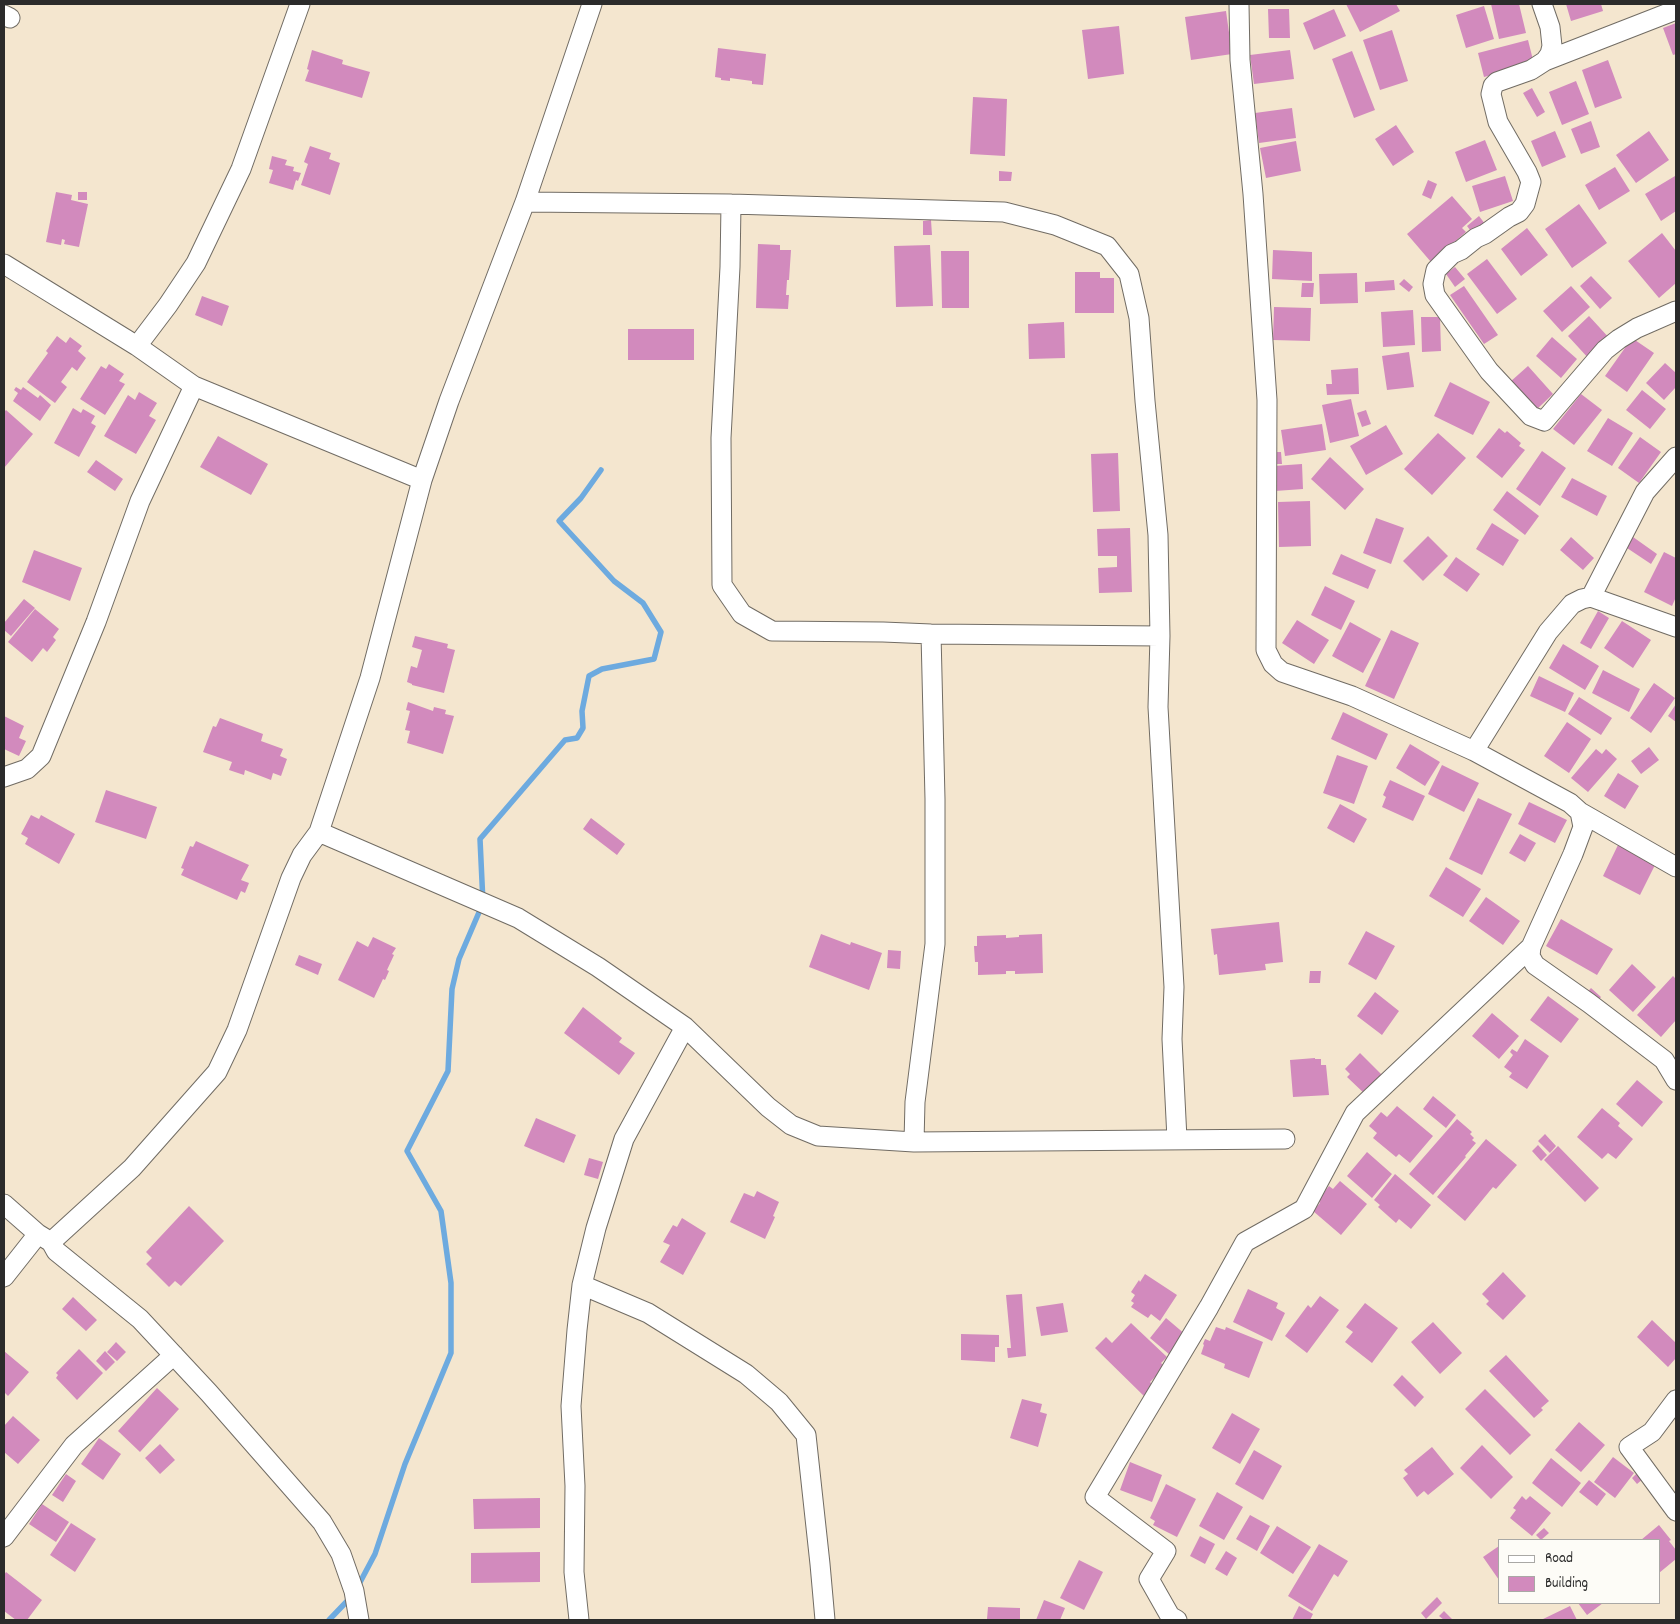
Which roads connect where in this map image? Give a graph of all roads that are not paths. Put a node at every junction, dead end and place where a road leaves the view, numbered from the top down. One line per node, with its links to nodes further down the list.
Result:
1 (300, 4): 11 (street)
2 (592, 4): 7 (street)
3 (1239, 4): 19 (street)
4 (1542, 4): 6 (street)
5 (1676, 10): 6 (street)
6 (1546, 61): 10 (street)
7 (525, 202): 8 (street); 14 (street)
8 (731, 204): 17 (street); 18 (street)
9 (4, 264): 11 (street)
10 (1676, 311)
11 (137, 346): 12 (street)
12 (194, 386): 14 (street); 20 (street)
13 (1676, 457): 15 (street)
14 (422, 480): 22 (street)
15 (1591, 597): 16 (street); 19 (street)
16 (1676, 627)
17 (931, 634): 18 (street); 29 (street)
18 (1160, 636): 27 (street)
19 (1474, 751): 21 (street)
20 (4, 777)
21 (1580, 812): 23 (street); 24 (street)
22 (319, 832): 25 (street); 31 (street)
23 (1676, 867)
24 (1531, 947): 26 (street); 41 (street)
25 (685, 1027): 29 (street); 33 (street)
26 (1676, 1080)
27 (1178, 1139): 28 (street); 29 (street)
28 (1284, 1139)
29 (914, 1142)
30 (4, 1204): 31 (street)
31 (44, 1238): 32 (street); 34 (street)
32 (4, 1277)
33 (582, 1285): 39 (street); 40 (street)
34 (174, 1355): 37 (street); 38 (street)
35 (1676, 1400): 36 (street)
36 (1676, 1512)
37 (4, 1537)
38 (359, 1620)
39 (579, 1620)
40 (825, 1620)
41 (1177, 1620)

